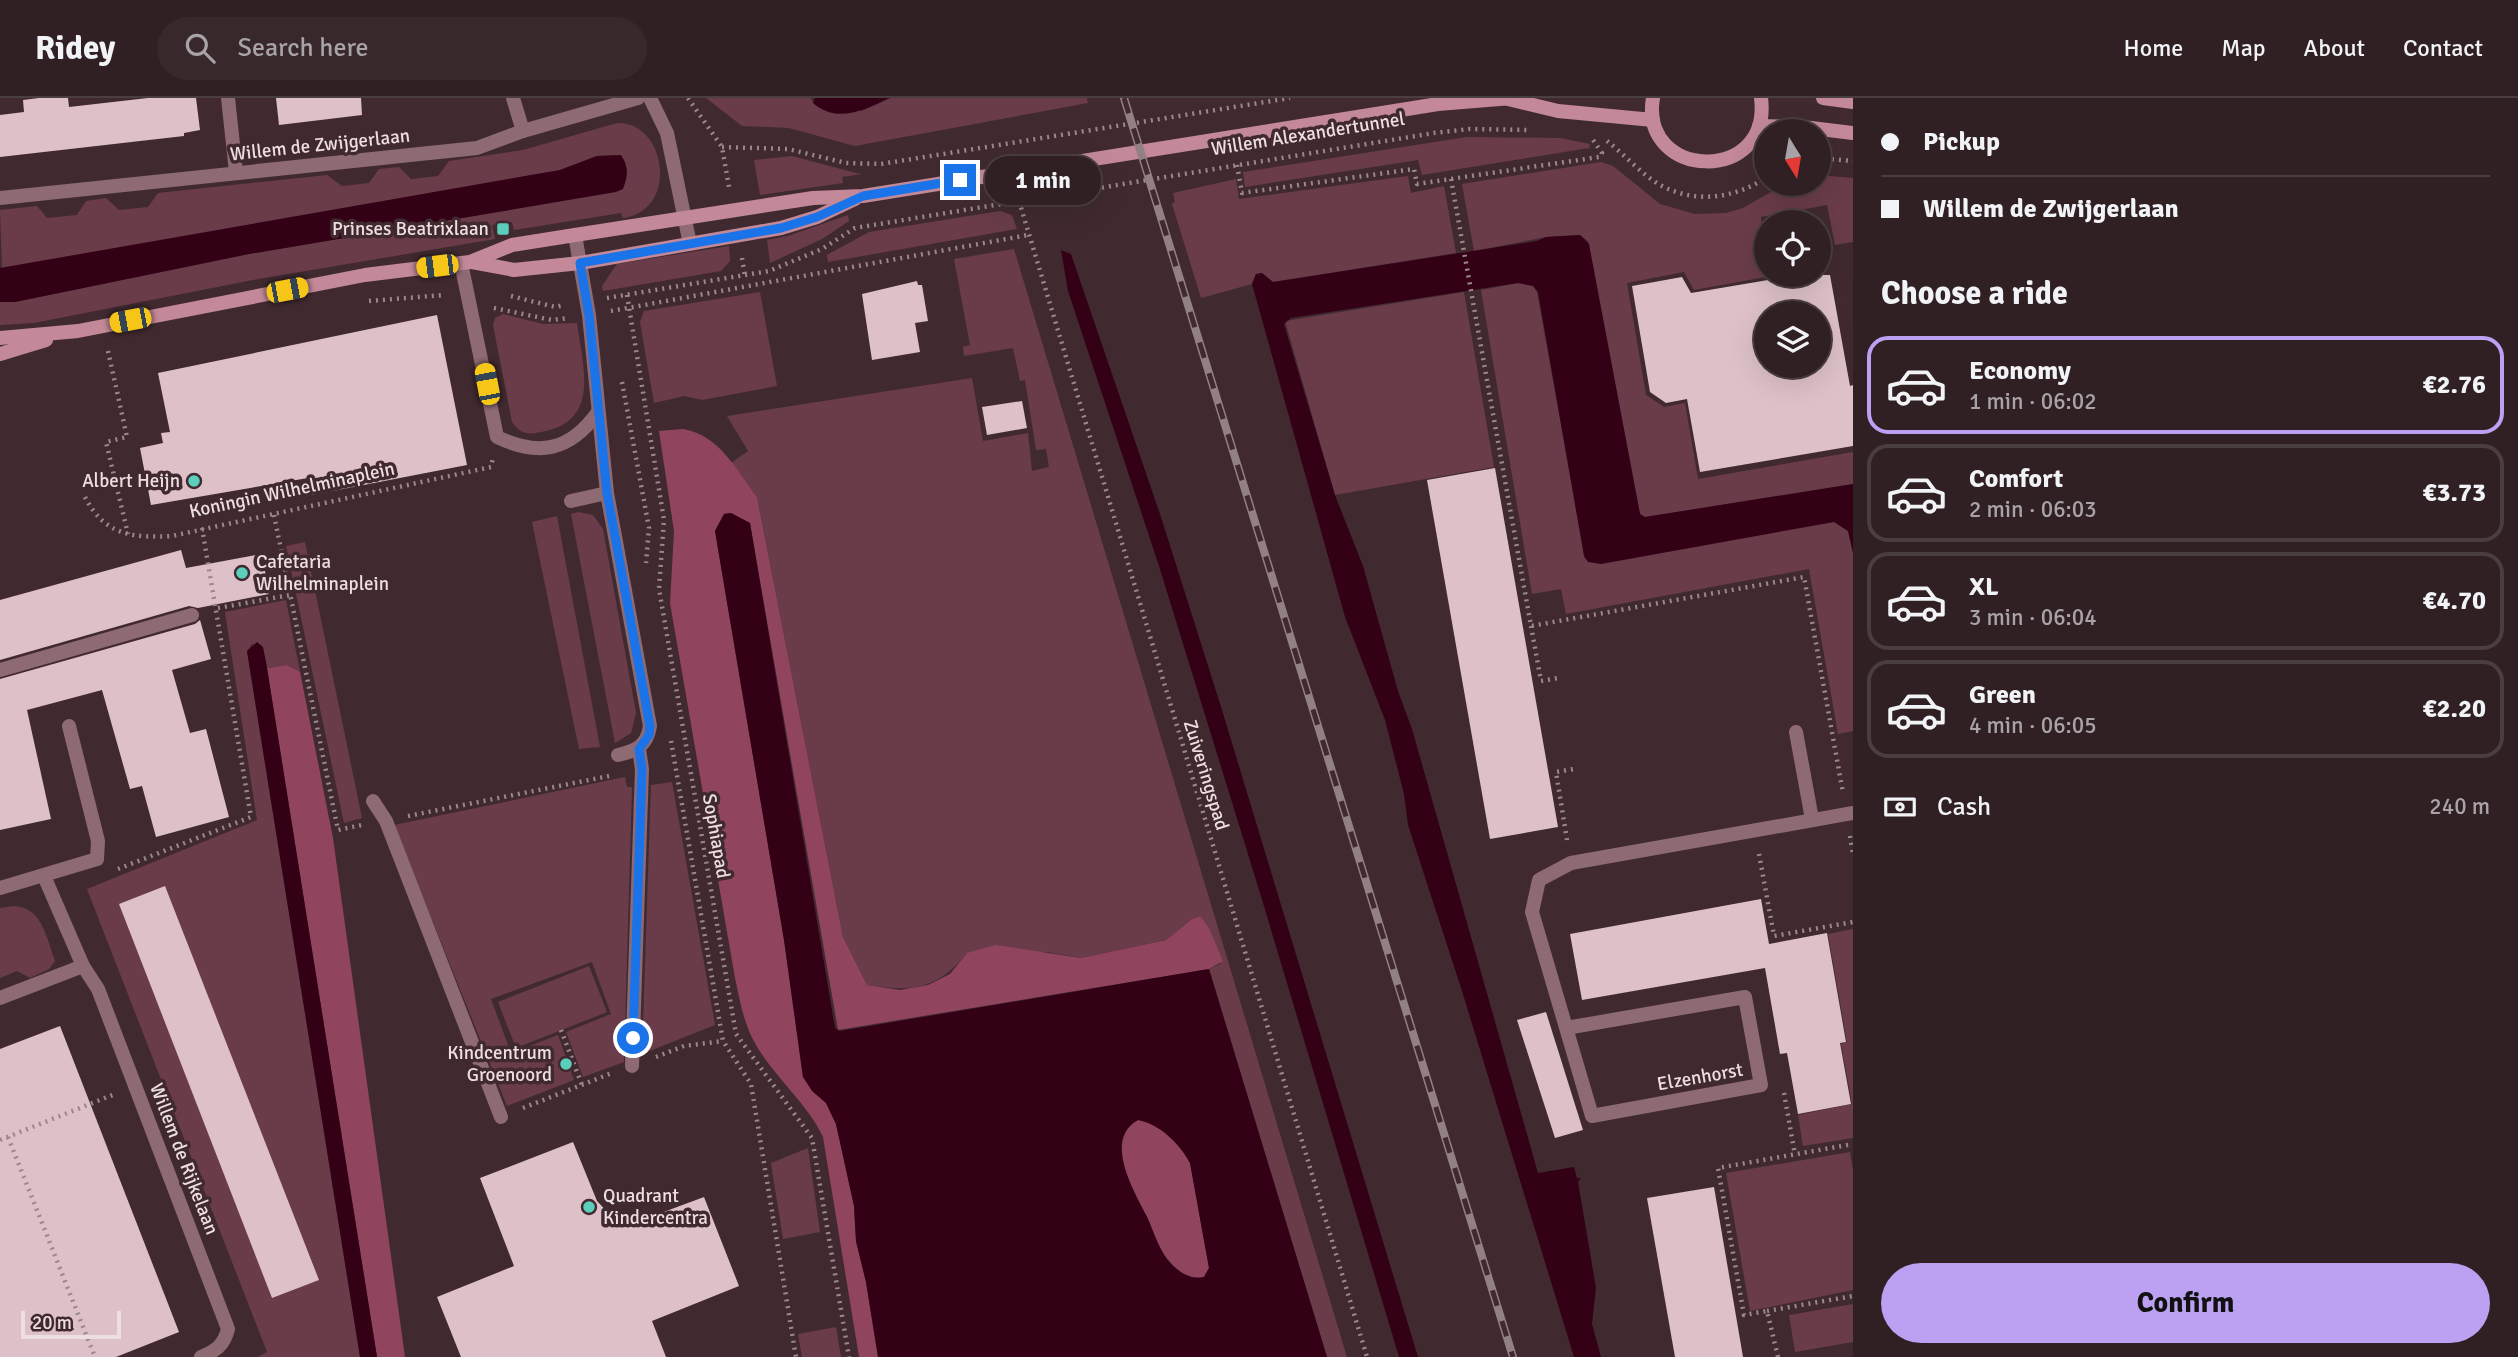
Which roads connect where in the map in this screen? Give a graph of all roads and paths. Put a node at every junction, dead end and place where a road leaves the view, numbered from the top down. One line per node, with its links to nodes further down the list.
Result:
1 (228, 98): 26 (street)
2 (513, 98): 15 (street)
3 (638, 98): 15 (street, Willem de Zwijgerlaan)
4 (650, 98): 32 (street)
5 (688, 98): 22 (path)
6 (1290, 98): 22 (path, Willem Alexandertunnel)
7 (1653, 98): 13 (main road)
8 (1761, 98): 12 (main road)
9 (1823, 98): 11 (main road)
10 (1510, 99): 13 (main road, Willem Alexandertunnel); 28 (main road, Willem Alexandertunnel)
11 (1853, 102)
12 (1760, 119)
13 (1653, 120): 20 (main road)
14 (1831, 130): 17 (main road)
15 (523, 131): 26 (street, Willem de Zwijgerlaan)
16 (1535, 131): 25 (path, Willem Alexandertunnel)
17 (1853, 133)
18 (1581, 134): 19 (path)
19 (1590, 136): 21 (path); 27 (path)
20 (1754, 137)
21 (1605, 140)
22 (722, 147): 31 (path)
23 (1831, 159): 24 (path)
24 (1853, 161)
25 (1237, 165): 27 (path); 30 (path, Willem Alexandertunnel)
26 (236, 172): 29 (street, Willem de Zwijgerlaan)
27 (1451, 179): 64 (path)
28 (863, 196): 31 (main road); 35 (main road)
29 (0, 198)
30 (1018, 201): 33 (path); 36 (path, Zuiveringspad)
31 (734, 210): 32 (main road)
32 (686, 218): 34 (main road); 37 (street)
33 (883, 223)
34 (575, 234): 38 (main road); 39 (street)
35 (738, 235): 37 (main road); 40 (path)
36 (1028, 235): 43 (path); 105 (path, Zuiveringspad)
37 (690, 244): 39 (main road)
38 (466, 263): 39 (main road); 42 (street); 47 (main road)
39 (580, 263): 45 (street)
40 (745, 276)
41 (627, 295): 43 (path, Sophiapad)
42 (472, 306): 45 (path); 53 (street)
43 (629, 308): 44 (path); 104 (path, Sophiapad)
44 (609, 312): 45 (path); 46 (path)
45 (589, 315): 52 (street)
46 (612, 325)
47 (78, 331): 48 (main road); 50 (main road)
48 (0, 338)
49 (108, 351): 59 (path)
50 (0, 354)
51 (622, 379): 60 (path)
52 (598, 412): 53 (street); 54 (street)
53 (496, 437): 57 (path, Koningin Wilhelminaplein)
54 (607, 493): 56 (street); 70 (street)
55 (85, 498): 59 (path)
56 (571, 501)
57 (274, 515): 58 (path, Koningin Wilhelminaplein); 61 (path)
58 (202, 527): 59 (path, Koningin Wilhelminaplein); 62 (path)
59 (128, 535)
60 (645, 572)
61 (290, 595): 62 (path); 78 (path)
62 (218, 608): 81 (path)
63 (192, 615): 65 (street)
64 (1531, 626): 66 (path); 76 (path)
65 (0, 670)
66 (1558, 678)
67 (69, 726): 81 (street)
68 (1796, 732): 77 (street)
69 (670, 735): 72 (path, Sophiapad)
70 (639, 749): 71 (street); 73 (street)
71 (618, 755)
72 (675, 763): 73 (path); 103 (path, Sophiapad)
73 (642, 769): 78 (path); 90 (street)
74 (1574, 769): 82 (path)
75 (373, 801): 78 (street)
76 (1850, 813): 77 (street, Elzenhorst); 80 (path)
77 (1812, 820): 79 (street, Elzenhorst)
78 (386, 821): 94 (street)
79 (1755, 830): 82 (street, Elzenhorst); 85 (path)
80 (1853, 855)
81 (97, 859): 83 (street)
82 (1571, 863): 88 (street, Elzenhorst)
83 (44, 876): 84 (street); 86 (street, Willem de Rijkelaan)
84 (0, 888)
85 (1853, 922)
86 (83, 966): 87 (street); 93 (street, Willem de Rijkelaan)
87 (0, 998)
88 (1566, 1028): 92 (street, Elzenhorst); 92 (street, Elzenhorst)
89 (561, 1030): 91 (path)
90 (632, 1066)
91 (582, 1085)
92 (1761, 1085): 98 (path)
93 (135, 1086): 95 (path); 102 (street, Willem de Rijkelaan)
94 (501, 1116)
95 (9, 1137): 96 (path); 101 (path)
96 (0, 1140)
97 (1853, 1144): 98 (path)
98 (1795, 1154): 100 (path)
99 (1853, 1296): 100 (path)
100 (1768, 1311): 106 (path)
101 (95, 1357)
102 (201, 1357)
103 (796, 1357)
104 (849, 1357)
105 (1367, 1357)
106 (1778, 1357)

